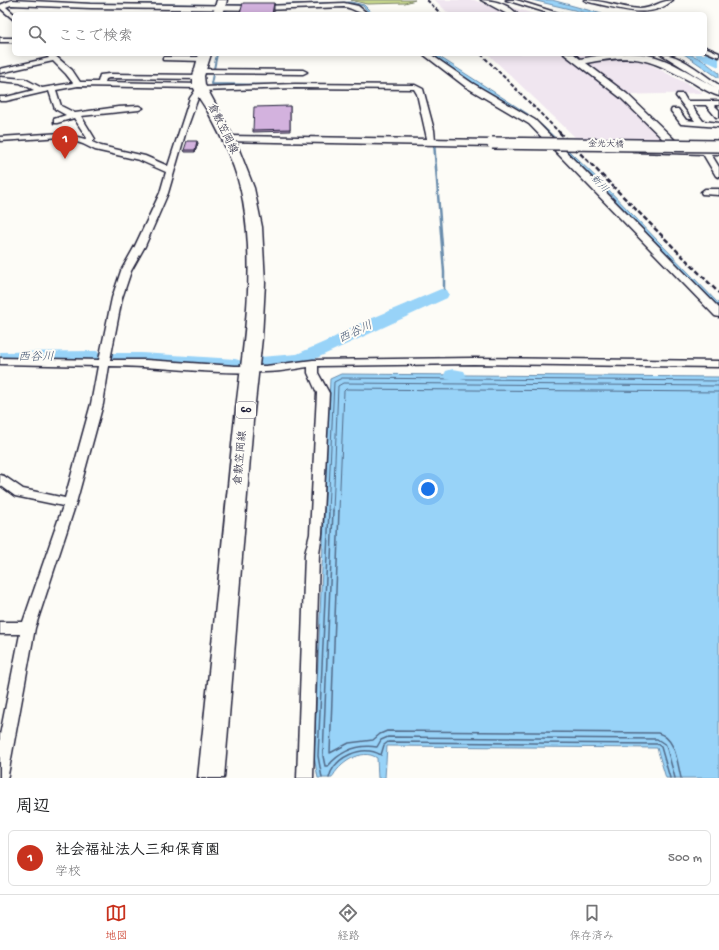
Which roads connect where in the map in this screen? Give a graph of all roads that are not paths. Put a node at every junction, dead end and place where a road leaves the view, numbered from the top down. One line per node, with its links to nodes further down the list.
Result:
1 (19, 0): 9 (street)
2 (29, 0): 7 (street)
3 (485, 0): 14 (street)
4 (509, 0): 15 (street)
5 (587, 0): 16 (street)
6 (669, 0): 17 (street)
7 (117, 1): 8 (street)
8 (173, 1): 11 (street)
9 (12, 3): 10 (street); 11 (street)
10 (1, 6): 12 (street)
11 (220, 6): 13 (street)
12 (8, 12): 18 (street); 19 (street)
13 (363, 12)
14 (510, 12)
15 (551, 12)
16 (636, 12)
17 (643, 12)
18 (0, 14)
19 (12, 16)
20 (0, 40): 21 (street)
21 (12, 40)
22 (707, 50): 23 (street)
23 (719, 55)
24 (52, 56): 32 (street); 37 (street)
25 (429, 56): 69 (street)
26 (570, 56): 31 (street)
27 (616, 56): 31 (street)
28 (636, 56): 42 (street)
29 (668, 56): 40 (street)
30 (165, 59): 33 (street)
31 (578, 62): 59 (street)
32 (0, 71)
33 (204, 72): 34 (street); 37 (street); 38 (street); 56 (main road, 倉敷笠岡線 / 60); 65 (street)
34 (275, 72): 35 (street); 38 (street)
35 (303, 72)
36 (0, 79): 41 (street)
37 (78, 84): 39 (street)
38 (273, 85): 57 (street)
39 (52, 88): 41 (street); 50 (street)
40 (719, 88)
41 (41, 90): 44 (street)
42 (719, 93)
43 (680, 96): 45 (street)
44 (0, 99)
45 (686, 103): 46 (street); 53 (street)
46 (708, 103): 47 (street); 51 (street)
47 (719, 103)
48 (139, 108): 50 (street)
49 (675, 110): 53 (street)
50 (73, 114): 52 (street); 58 (street)
51 (719, 115)
52 (57, 122)
53 (702, 124): 54 (street)
54 (719, 125)
55 (0, 139): 58 (street)
56 (228, 139): 57 (street, 金光大橋); 74 (main road, 倉敷笠岡線 / 60)
57 (434, 141): 61 (street, 金光大橋, bridge)
58 (86, 142): 65 (street)
59 (672, 142): 60 (street); 62 (street); 62 (street)
60 (719, 142)
61 (719, 146)
62 (682, 151): 63 (street)
63 (706, 152): 64 (street); 66 (street)
64 (719, 152)
65 (171, 171): 71 (street)
66 (719, 174)
67 (705, 192): 68 (street)
68 (719, 192)
69 (719, 314)
70 (0, 361): 71 (street)
71 (104, 363): 74 (street); 76 (street)
72 (313, 363): 73 (street); 74 (street); 81 (street)
73 (719, 364)
74 (252, 369): 80 (main road, 倉敷笠岡線 / 60)
75 (0, 479): 76 (street)
76 (70, 503): 78 (street)
77 (0, 628): 78 (street)
78 (28, 628): 79 (street)
79 (0, 775)
80 (211, 778)
81 (305, 778)

